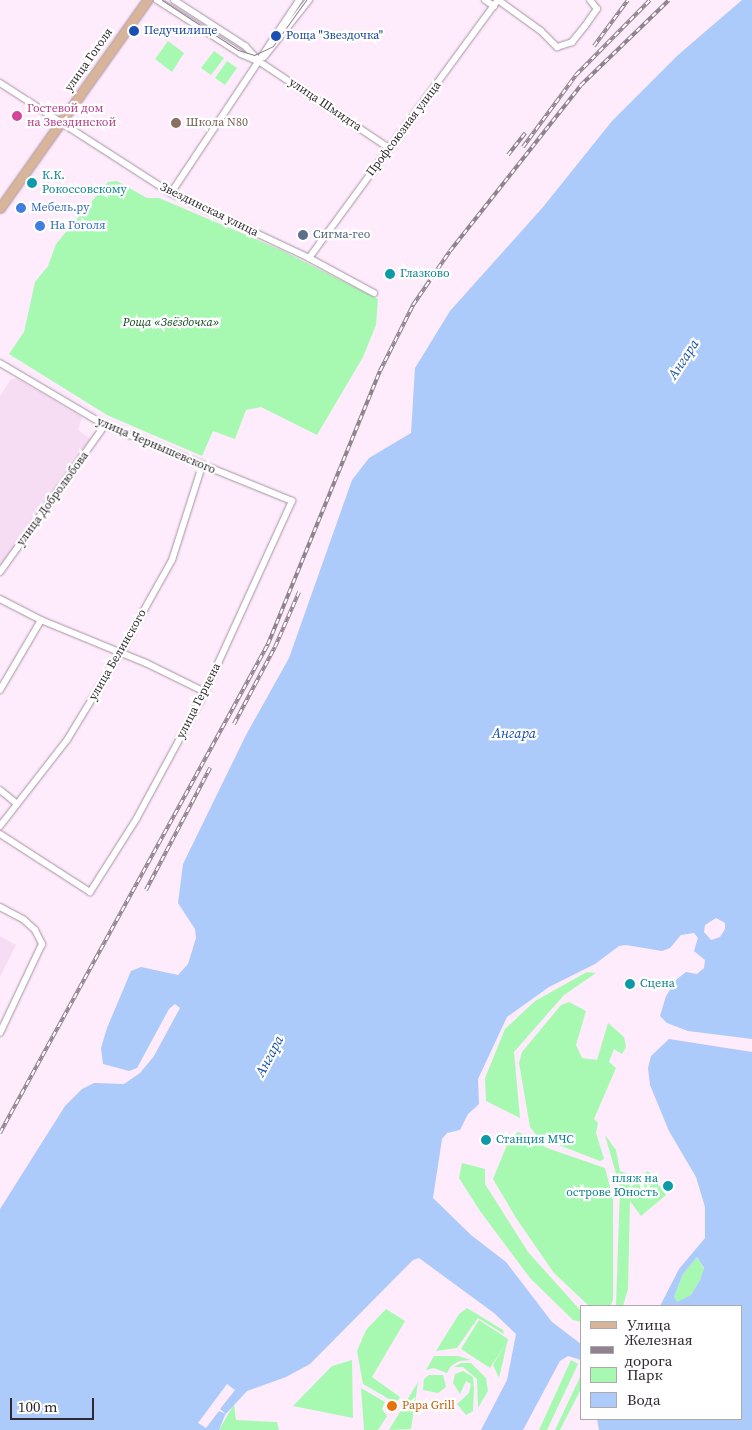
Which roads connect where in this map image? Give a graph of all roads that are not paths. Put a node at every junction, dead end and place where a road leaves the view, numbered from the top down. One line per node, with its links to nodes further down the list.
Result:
1 (147, 0): 11 (main road, улица Гоголя)
2 (157, 0): 9 (street, улица Шмидта)
3 (174, 0): 9 (street, улица Шмидта)
4 (299, 0): 9 (street)
5 (309, 0): 9 (street)
6 (485, 0): 8 (street)
7 (590, 0): 8 (street)
8 (496, 2): 12 (street, Профсоюзная улица)
9 (260, 62): 12 (street, улица Шмидта); 13 (street)
10 (0, 83): 11 (street, Звездинская улица)
11 (61, 122): 13 (street, Звездинская улица); 14 (main road, улица Гоголя)
12 (389, 148): 15 (street, Профсоюзная улица)
13 (171, 193): 15 (street, Звездинская улица)
14 (0, 208)
15 (309, 258): 16 (street, Звездинская улица)
16 (374, 292)
17 (0, 363): 18 (street, улица Чернышевского)
18 (105, 425): 19 (street, улица Чернышевского); 21 (street, улица Добролюбова)
19 (202, 466): 20 (street, улица Чернышевского); 24 (street, улица Белинского)
20 (292, 501): 26 (street, улица Герцена)
21 (0, 572)
22 (0, 599): 23 (street)
23 (41, 620): 24 (street); 25 (street)
24 (120, 653): 26 (street); 28 (street, улица Белинского)
25 (0, 690)
26 (205, 692): 30 (street, улица Герцена)
27 (0, 790): 28 (street)
28 (17, 804): 29 (street, улица Белинского)
29 (0, 826)
30 (0, 834)
31 (0, 907): 32 (street)
32 (0, 1033)

